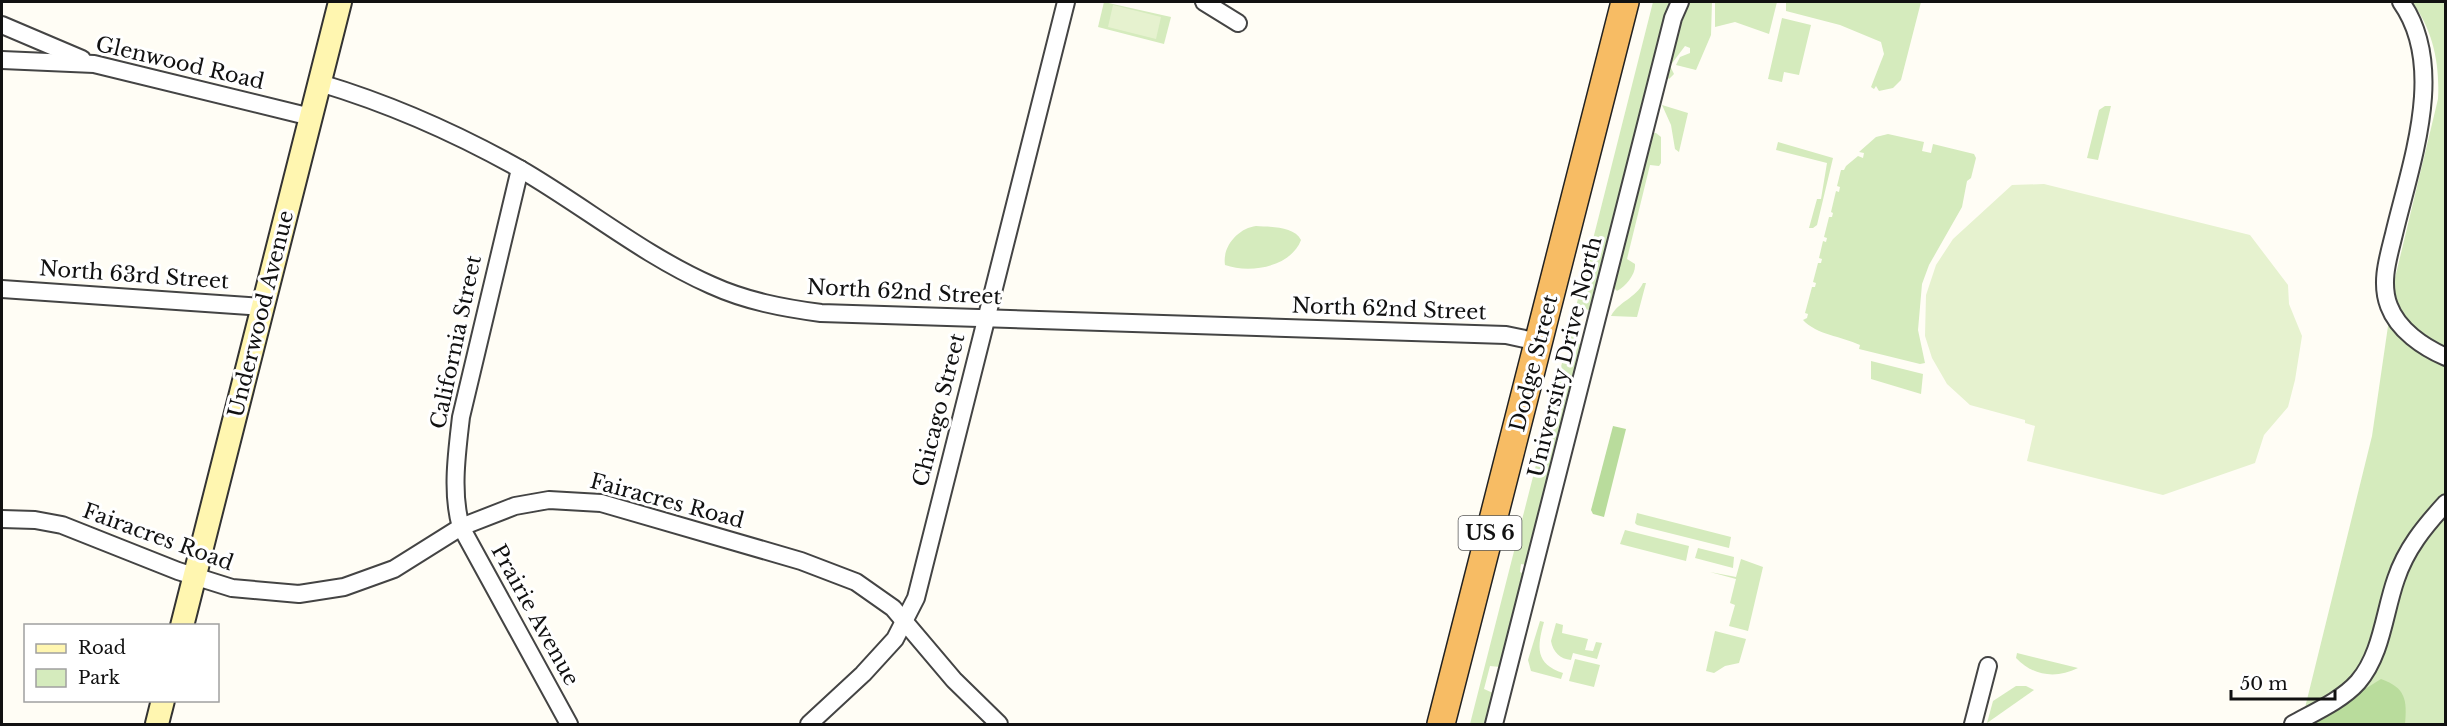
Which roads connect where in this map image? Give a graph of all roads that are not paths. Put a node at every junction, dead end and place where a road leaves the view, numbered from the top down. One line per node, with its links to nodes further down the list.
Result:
1 (340, 2): 11 (main road, Underwood Avenue)
2 (1066, 2): 16 (street, Chicago Street)
3 (1204, 2): 7 (street)
4 (1625, 2): 17 (highway, Dodge Street / US 6)
5 (1680, 2): 32 (street, University Drive North)
6 (2401, 2): 18 (street)
7 (1238, 23)
8 (2, 25): 10 (street)
9 (2, 60): 10 (street, Glenwood Road)
10 (94, 64): 12 (street, Glenwood Road)
11 (320, 83): 12 (main road, Underwood Avenue); 13 (street, North 62nd Street)
12 (311, 117): 15 (main road, Underwood Avenue)
13 (520, 169): 16 (street, North 62nd Street); 21 (street, California Street)
14 (2, 289): 15 (street, North 63rd Street)
15 (263, 307): 22 (main road, Underwood Avenue)
16 (986, 318): 17 (street, North 62nd Street); 23 (street, Chicago Street)
17 (1539, 342): 31 (highway, Dodge Street / US 6)
18 (2445, 357)
19 (2445, 503): 34 (street)
20 (2, 519): 22 (street, Fairacres Road)
21 (461, 527): 22 (street, Fairacres Road); 23 (street, Fairacres Road); 28 (street, Prairie Avenue)
22 (195, 576): 24 (main road, Underwood Avenue)
23 (905, 621): 29 (street, Chicago Street); 30 (street, Fairacres Road)
24 (183, 624)
25 (1988, 666): 33 (street)
26 (162, 702): 27 (main road)
27 (157, 724)
28 (569, 724)
29 (809, 724)
30 (999, 724)
31 (1441, 724)
32 (1494, 724)
33 (1973, 724)
34 (2294, 724)

